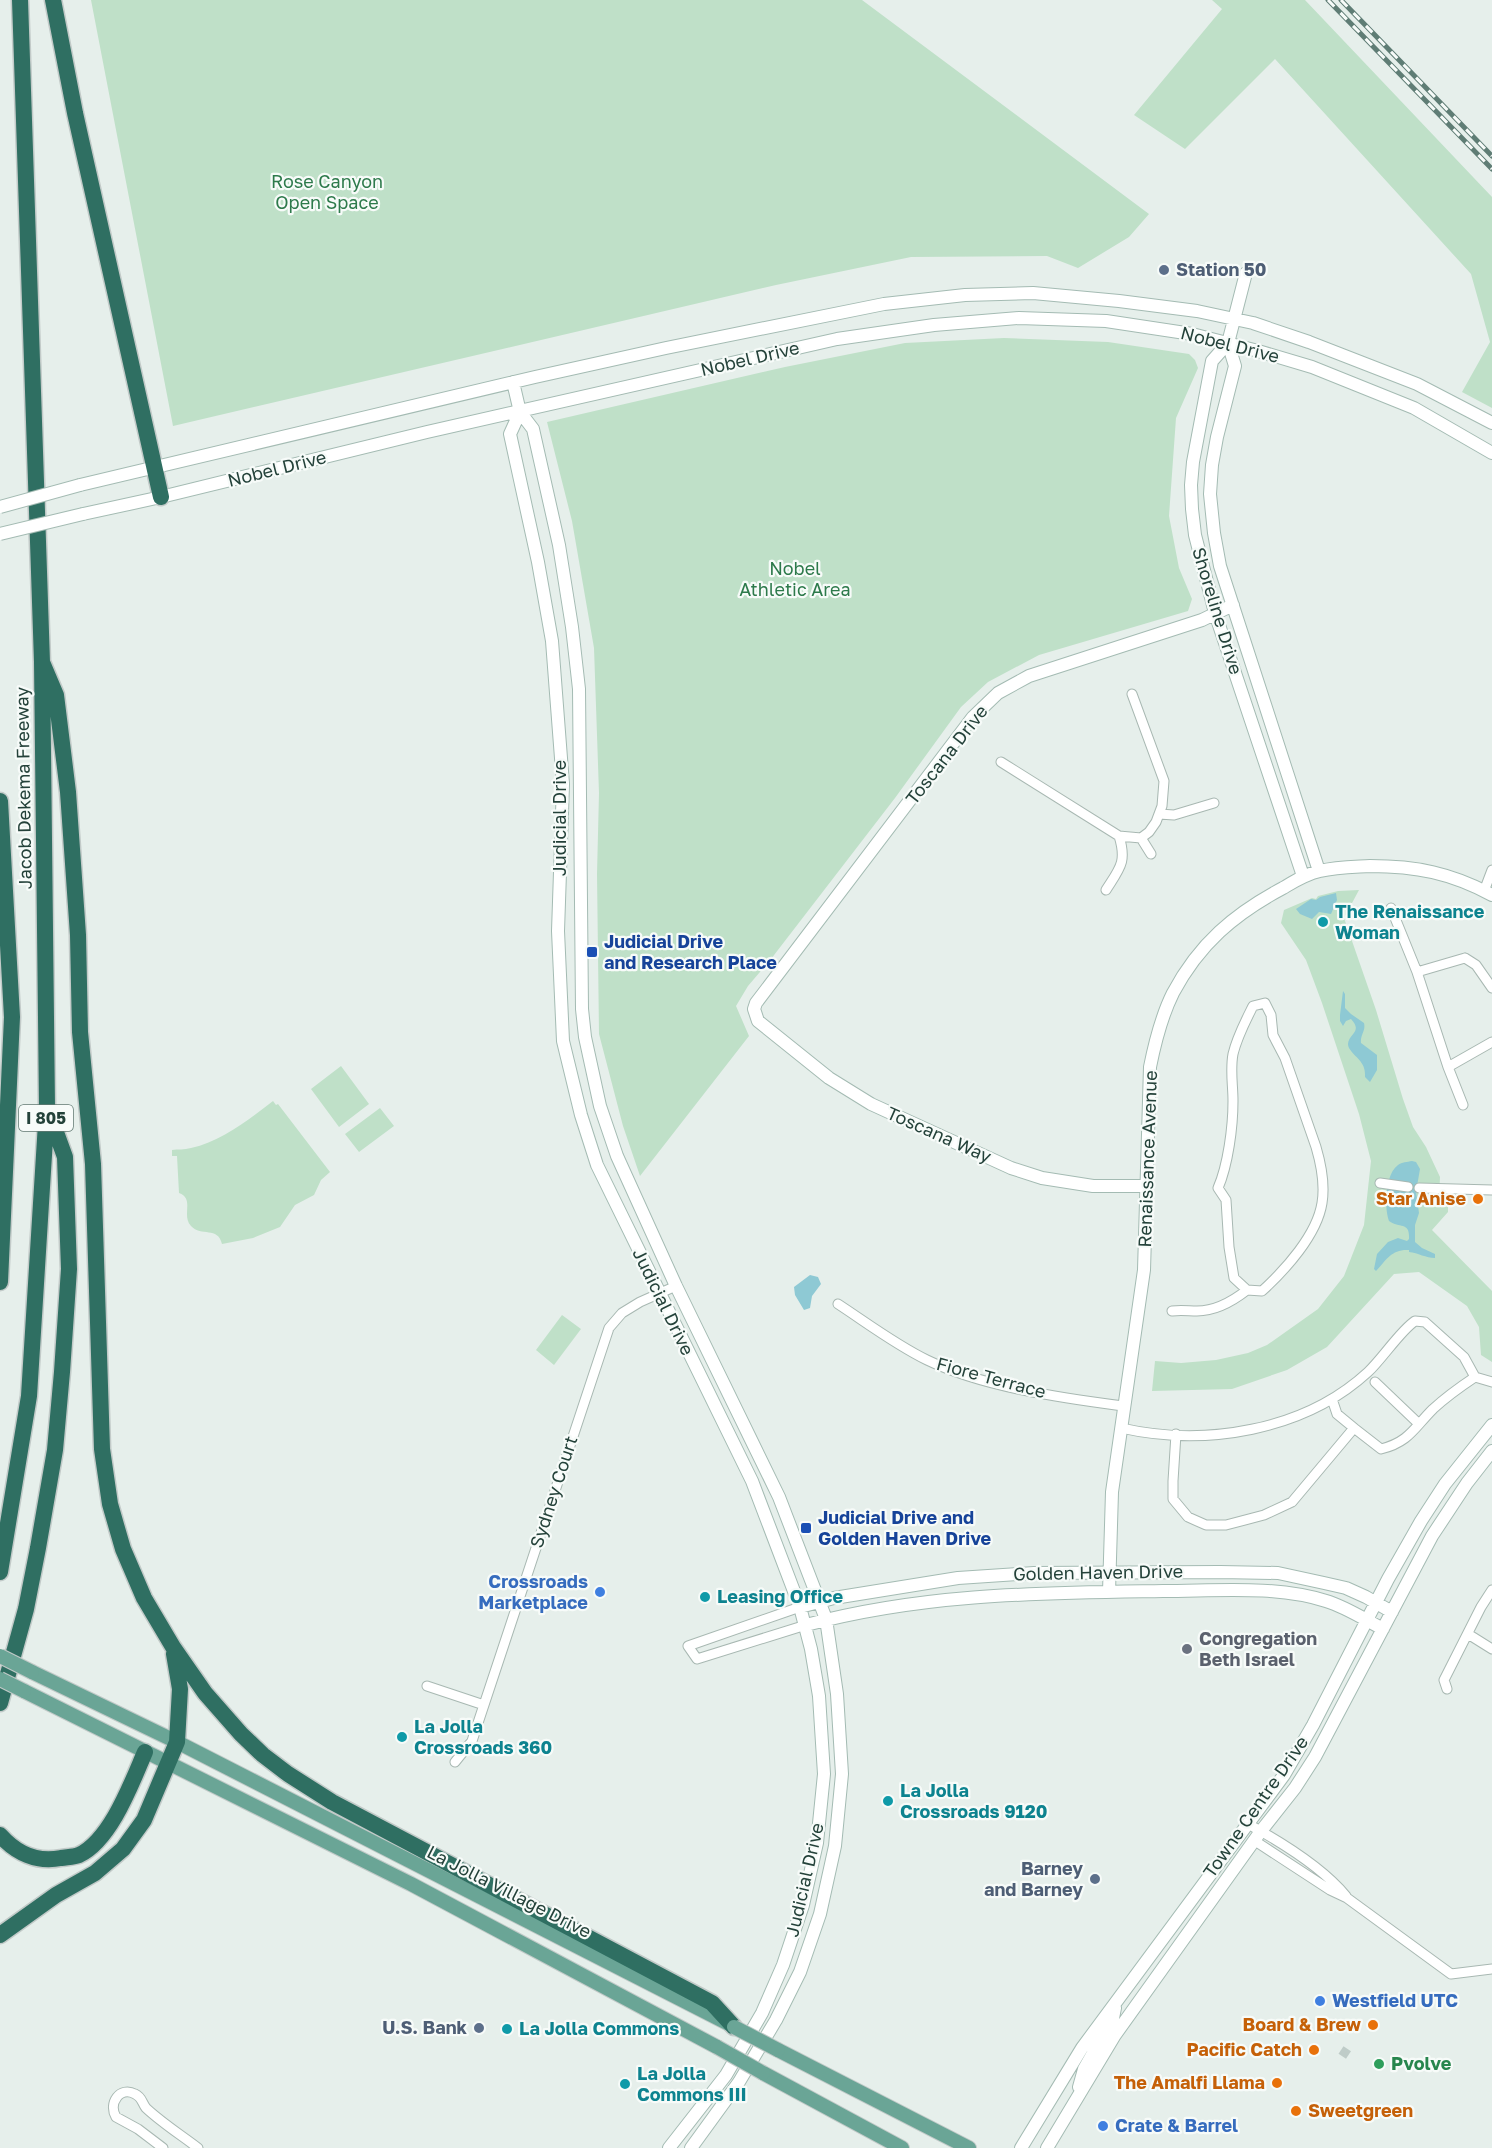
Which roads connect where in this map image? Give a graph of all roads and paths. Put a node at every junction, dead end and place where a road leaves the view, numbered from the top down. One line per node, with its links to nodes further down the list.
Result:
1 (21, 0): 16 (highway, Jacob Dekema Freeway / I 805)
2 (53, 0): 10 (highway)
3 (1246, 273): 4 (street, Shoreline Drive)
4 (1233, 319): 5 (street, Shoreline Drive); 6 (street, Nobel Drive); 8 (street, Nobel Drive)
5 (1228, 343): 7 (street, Nobel Drive); 9 (street, Nobel Drive); 14 (street, Shoreline Drive); 15 (street, Shoreline Drive)
6 (513, 382): 7 (street, Judicial Drive); 10 (street, Nobel Drive)
7 (520, 412): 11 (street, Nobel Drive); 45 (street, Judicial Drive); 47 (street, Judicial Drive)
8 (1492, 423)
9 (1492, 453)
10 (153, 468): 11 (highway); 12 (street, Nobel Drive, bridge)
11 (161, 497): 13 (street, Nobel Drive, bridge)
12 (0, 507)
13 (0, 534)
14 (1233, 605): 15 (street, Toscana Drive); 27 (street, Shoreline Drive)
15 (1215, 612): 28 (street, Shoreline Drive); 34 (street, Toscana Drive)
16 (42, 662): 38 (highway, Jacob Dekema Freeway / I 805); 74 (highway)
17 (1132, 694): 21 (street)
18 (1001, 762): 22 (street)
19 (0, 801): 24 (highway, Jacob Dekema Freeway / I 805)
20 (1214, 803): 21 (street)
21 (1159, 814): 23 (street)
22 (1119, 836): 23 (street); 29 (street)
23 (1141, 838): 25 (street)
24 (1, 849): 44 (highway, Jacob Dekema Freeway / I 805)
25 (1151, 854)
26 (1492, 870): 30 (street)
27 (1319, 871): 28 (street, Renaissance Avenue); 30 (street, Renaissance Avenue)
28 (1303, 876): 40 (street, Renaissance Avenue)
29 (1107, 890)
30 (1488, 893)
31 (1391, 908): 32 (street)
32 (1417, 972): 33 (street); 36 (street)
33 (1492, 988)
34 (758, 1021): 40 (street, Toscana Way)
35 (1492, 1042): 36 (street)
36 (1448, 1067): 37 (street)
37 (1463, 1105)
38 (47, 1107): 61 (highway, Jacob Dekema Freeway / I 805); 80 (highway)
39 (1380, 1183): 41 (street)
40 (1145, 1186): 54 (street, Renaissance Avenue)
41 (1408, 1187)
42 (1419, 1188): 43 (street)
43 (1492, 1190)
44 (0, 1282)
45 (676, 1286): 47 (street, Sydney Court); 65 (street, Judicial Drive)
46 (1247, 1290): 46 (street); 49 (street)
47 (659, 1293): 67 (street, Judicial Drive); 81 (street, Sydney Court)
48 (838, 1304): 54 (street, Fiore Terrace)
49 (1172, 1311)
50 (1475, 1377): 52 (street); 53 (street); 55 (street)
51 (1375, 1382): 55 (street)
52 (1492, 1382)
53 (1332, 1399): 58 (street); 59 (street)
54 (1123, 1406): 57 (street, Renaissance Avenue)
55 (1419, 1424): 58 (street)
56 (1492, 1425): 66 (street, Towne Centre Drive)
57 (1121, 1428): 59 (street); 62 (street, Renaissance Avenue)
58 (1354, 1428): 59 (street)
59 (1176, 1434)
60 (1492, 1451): 68 (street, Towne Centre Drive)
61 (0, 1572)
62 (1110, 1572): 64 (street, Renaissance Avenue); 65 (street, Golden Haven Drive); 66 (street, Golden Haven Drive)
63 (1492, 1590): 73 (street)
64 (1109, 1592): 69 (street, Golden Haven Drive); 70 (street, Golden Haven Drive)
65 (820, 1601): 67 (street, Golden Haven Drive); 69 (street, Judicial Drive)
66 (1376, 1603): 68 (street, Golden Haven Drive); 70 (street, Towne Centre Drive)
67 (800, 1606): 71 (street, Judicial Drive); 71 (street)
68 (1392, 1612): 72 (street, Towne Centre Drive)
69 (826, 1619): 71 (street, Golden Haven Drive); 97 (street, Judicial Drive)
70 (1367, 1620): 72 (street, Golden Haven Drive); 86 (street, Towne Centre Drive)
71 (806, 1624): 96 (street, Judicial Drive)
72 (1383, 1629): 88 (street, Towne Centre Drive)
73 (1468, 1634): 75 (street); 79 (street)
74 (173, 1647): 82 (highway); 92 (highway)
75 (1492, 1648)
76 (0, 1656): 82 (main road, La Jolla Village Drive, bridge)
77 (0, 1679): 83 (main road, La Jolla Village Drive, bridge)
78 (427, 1686): 81 (street)
79 (1447, 1689)
80 (0, 1703)
81 (484, 1705): 84 (street, Sydney Court)
82 (177, 1742): 85 (highway); 92 (main road, La Jolla Village Drive)
83 (145, 1752): 85 (main road, La Jolla Village Drive); 87 (highway)
84 (455, 1762)
85 (169, 1763): 89 (highway); 98 (main road, La Jolla Village Drive, bridge)
86 (1248, 1824): 88 (street); 91 (street, Towne Centre Drive)
87 (0, 1835)
88 (1258, 1836): 90 (street); 93 (street, Towne Centre Drive)
89 (0, 1935)
90 (1490, 1969)
91 (1115, 2002): 93 (street); 100 (street, Towne Centre Drive)
92 (734, 2027): 99 (main road, La Jolla Village Drive, bridge)
93 (1076, 2100): 101 (street, Towne Centre Drive)
94 (163, 2148): 95 (street)
95 (198, 2148)
96 (669, 2148)
97 (691, 2148)
98 (902, 2148)
99 (969, 2148)
100 (1021, 2148)
101 (1047, 2148)

